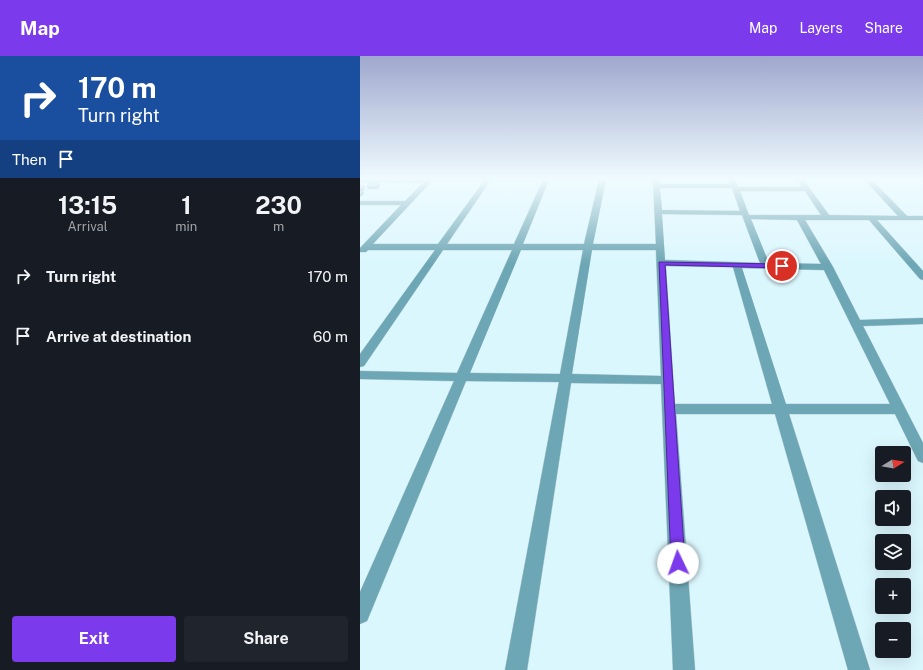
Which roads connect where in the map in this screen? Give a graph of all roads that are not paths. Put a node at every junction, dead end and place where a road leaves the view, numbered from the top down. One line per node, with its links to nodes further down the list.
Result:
1 (405, 207): 20 (street)
2 (469, 207): 16 (street)
3 (535, 207): 17 (street)
4 (596, 207): 18 (street)
5 (658, 207): 9 (street)
6 (743, 207): 10 (street)
7 (819, 207): 12 (street)
8 (894, 207): 14 (street)
9 (658, 212): 10 (street); 19 (street)
10 (746, 215): 11 (street); 23 (street)
11 (800, 218): 12 (street); 24 (street)
12 (827, 218): 13 (street)
13 (871, 218): 14 (street); 25 (street)
14 (905, 218): 15 (street)
15 (923, 218)
16 (441, 247): 17 (street); 20 (street); 28 (street)
17 (518, 247): 18 (street); 30 (street)
18 (588, 247): 19 (street); 31 (street)
19 (660, 247): 21 (street)
20 (363, 250)
21 (661, 263): 22 (street); 32 (street)
22 (737, 265): 23 (street); 35 (street)
23 (766, 266): 24 (street)
24 (828, 268): 27 (street)
25 (923, 277)
26 (923, 321): 27 (street)
27 (855, 323): 34 (street)
28 (360, 363)
29 (360, 375): 30 (street)
30 (462, 377): 31 (street); 37 (street)
31 (566, 378): 32 (street); 38 (street)
32 (667, 380): 33 (street)
33 (670, 409): 35 (street); 39 (street)
34 (898, 409): 35 (street); 36 (street)
35 (781, 410): 40 (street)
36 (923, 457)
37 (360, 614)
38 (516, 670)
39 (684, 670)
40 (859, 670)

